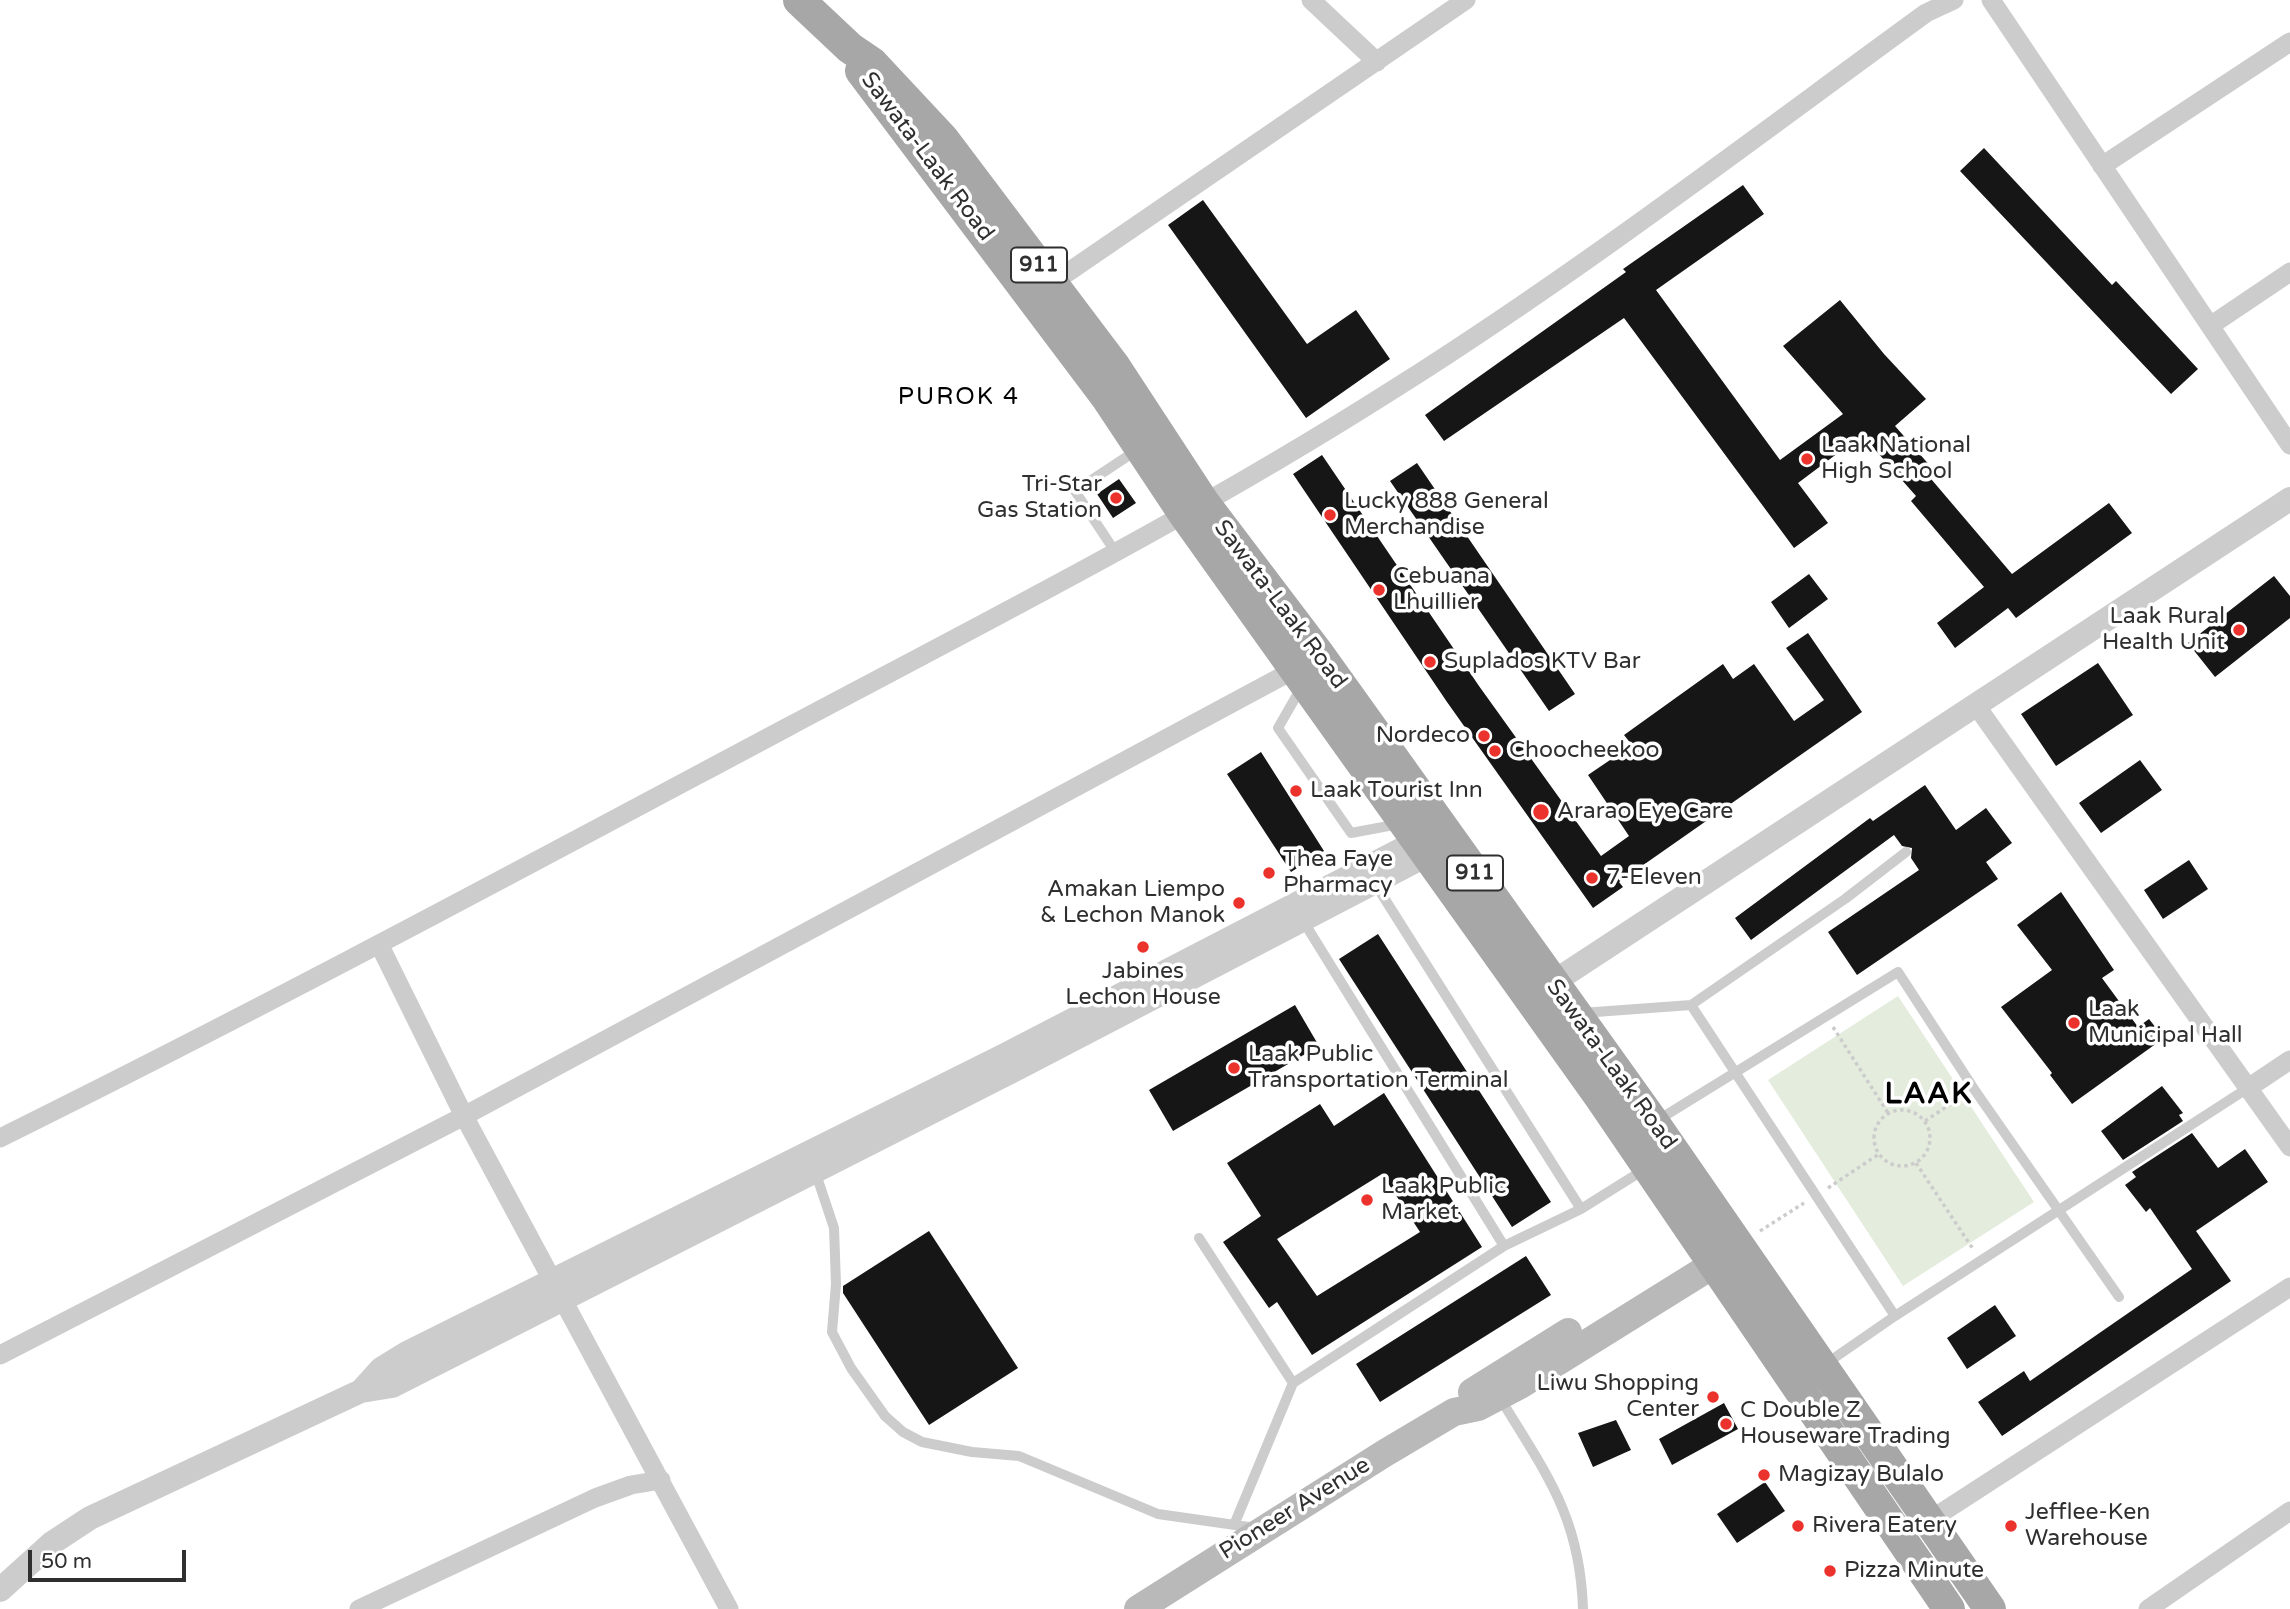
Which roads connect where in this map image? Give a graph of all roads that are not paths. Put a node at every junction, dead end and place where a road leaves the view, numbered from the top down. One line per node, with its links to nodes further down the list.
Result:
1 (799, 0): 10 (main road, Sawata-Laak Road / 911)
2 (1311, 0): 7 (street)
3 (1465, 0): 7 (street)
4 (1954, 0): 15 (street)
5 (1991, 0): 8 (street)
6 (2290, 42): 8 (street)
7 (1377, 62): 10 (street)
8 (2102, 166): 11 (street)
9 (2290, 272): 11 (street)
10 (1043, 290): 13 (main road, Sawata-Laak Road / 911); 15 (main road, Sawata-Laak Road / 911)
11 (2210, 326): 12 (street)
12 (2290, 445)
13 (1140, 447): 15 (main road, Sawata-Laak Road / 911); 16 (lane)
14 (2290, 499): 18 (street)
15 (1194, 509): 16 (street); 17 (main road, Sawata-Laak Road / 911)
16 (1116, 553): 23 (street)
17 (1307, 669): 19 (main road, Sawata-Laak Road / 911); 19 (lane); 30 (street)
18 (1975, 704): 24 (street); 29 (street)
19 (1429, 838): 21 (street); 24 (main road, Sawata-Laak Road / 911); 34 (main road, Sawata-Laak Road / 911)
20 (1906, 852): 25 (lane)
21 (1371, 877): 22 (street); 36 (lane)
22 (1299, 914): 35 (street); 39 (lane); 42 (street)
23 (380, 946): 30 (street); 32 (street)
24 (1552, 983): 26 (main road, Sawata-Laak Road / 911)
25 (1691, 1005): 26 (lane); 28 (lane)
26 (1574, 1014): 31 (main road, Sawata-Laak Road / 911)
27 (2290, 1060): 29 (street)
28 (1736, 1072): 31 (lane); 37 (lane); 44 (lane)
29 (2248, 1088): 33 (street); 37 (lane)
30 (464, 1116): 42 (street); 45 (street)
31 (1654, 1123): 40 (main road, Sawata-Laak Road / 911)
32 (0, 1138)
33 (2290, 1147)
34 (1647, 1168): 36 (lane); 40 (main road, Sawata-Laak Road / 911)
35 (814, 1169): 42 (street); 53 (lane)
36 (1581, 1209): 39 (lane)
37 (2062, 1210): 43 (lane); 44 (lane)
38 (1199, 1238): 47 (lane)
39 (1504, 1246): 47 (lane)
40 (1721, 1247): 46 (main road, Sawata-Laak Road / 911); 48 (main road, Sawata-Laak Road / 911); 49 (main road, Pioneer Avenue)
41 (2290, 1287): 52 (street)
42 (559, 1289): 50 (street); 56 (street)
43 (2119, 1297)
44 (1895, 1316): 46 (lane)
45 (0, 1355)
46 (1821, 1366): 48 (lane); 52 (main road, Sawata-Laak Road / 911)
47 (1293, 1383): 53 (lane)
48 (1796, 1385): 55 (main road, Sawata-Laak Road / 911)
49 (1493, 1388): 54 (main road, Pioneer Avenue); 60 (lane)
50 (661, 1480): 57 (street); 58 (street)
51 (2290, 1511): 63 (street)
52 (1929, 1521): 55 (street); 62 (main road, Sawata-Laak Road / 911)
53 (1234, 1525): 54 (lane)
54 (1264, 1529): 59 (main road, Pioneer Avenue)
55 (1900, 1540): 61 (main road, Sawata-Laak Road / 911)
56 (0, 1590)
57 (359, 1609)
58 (729, 1609)
59 (1138, 1609)
60 (1583, 1609)
61 (1949, 1609)
62 (1990, 1609)
63 (2148, 1609)

